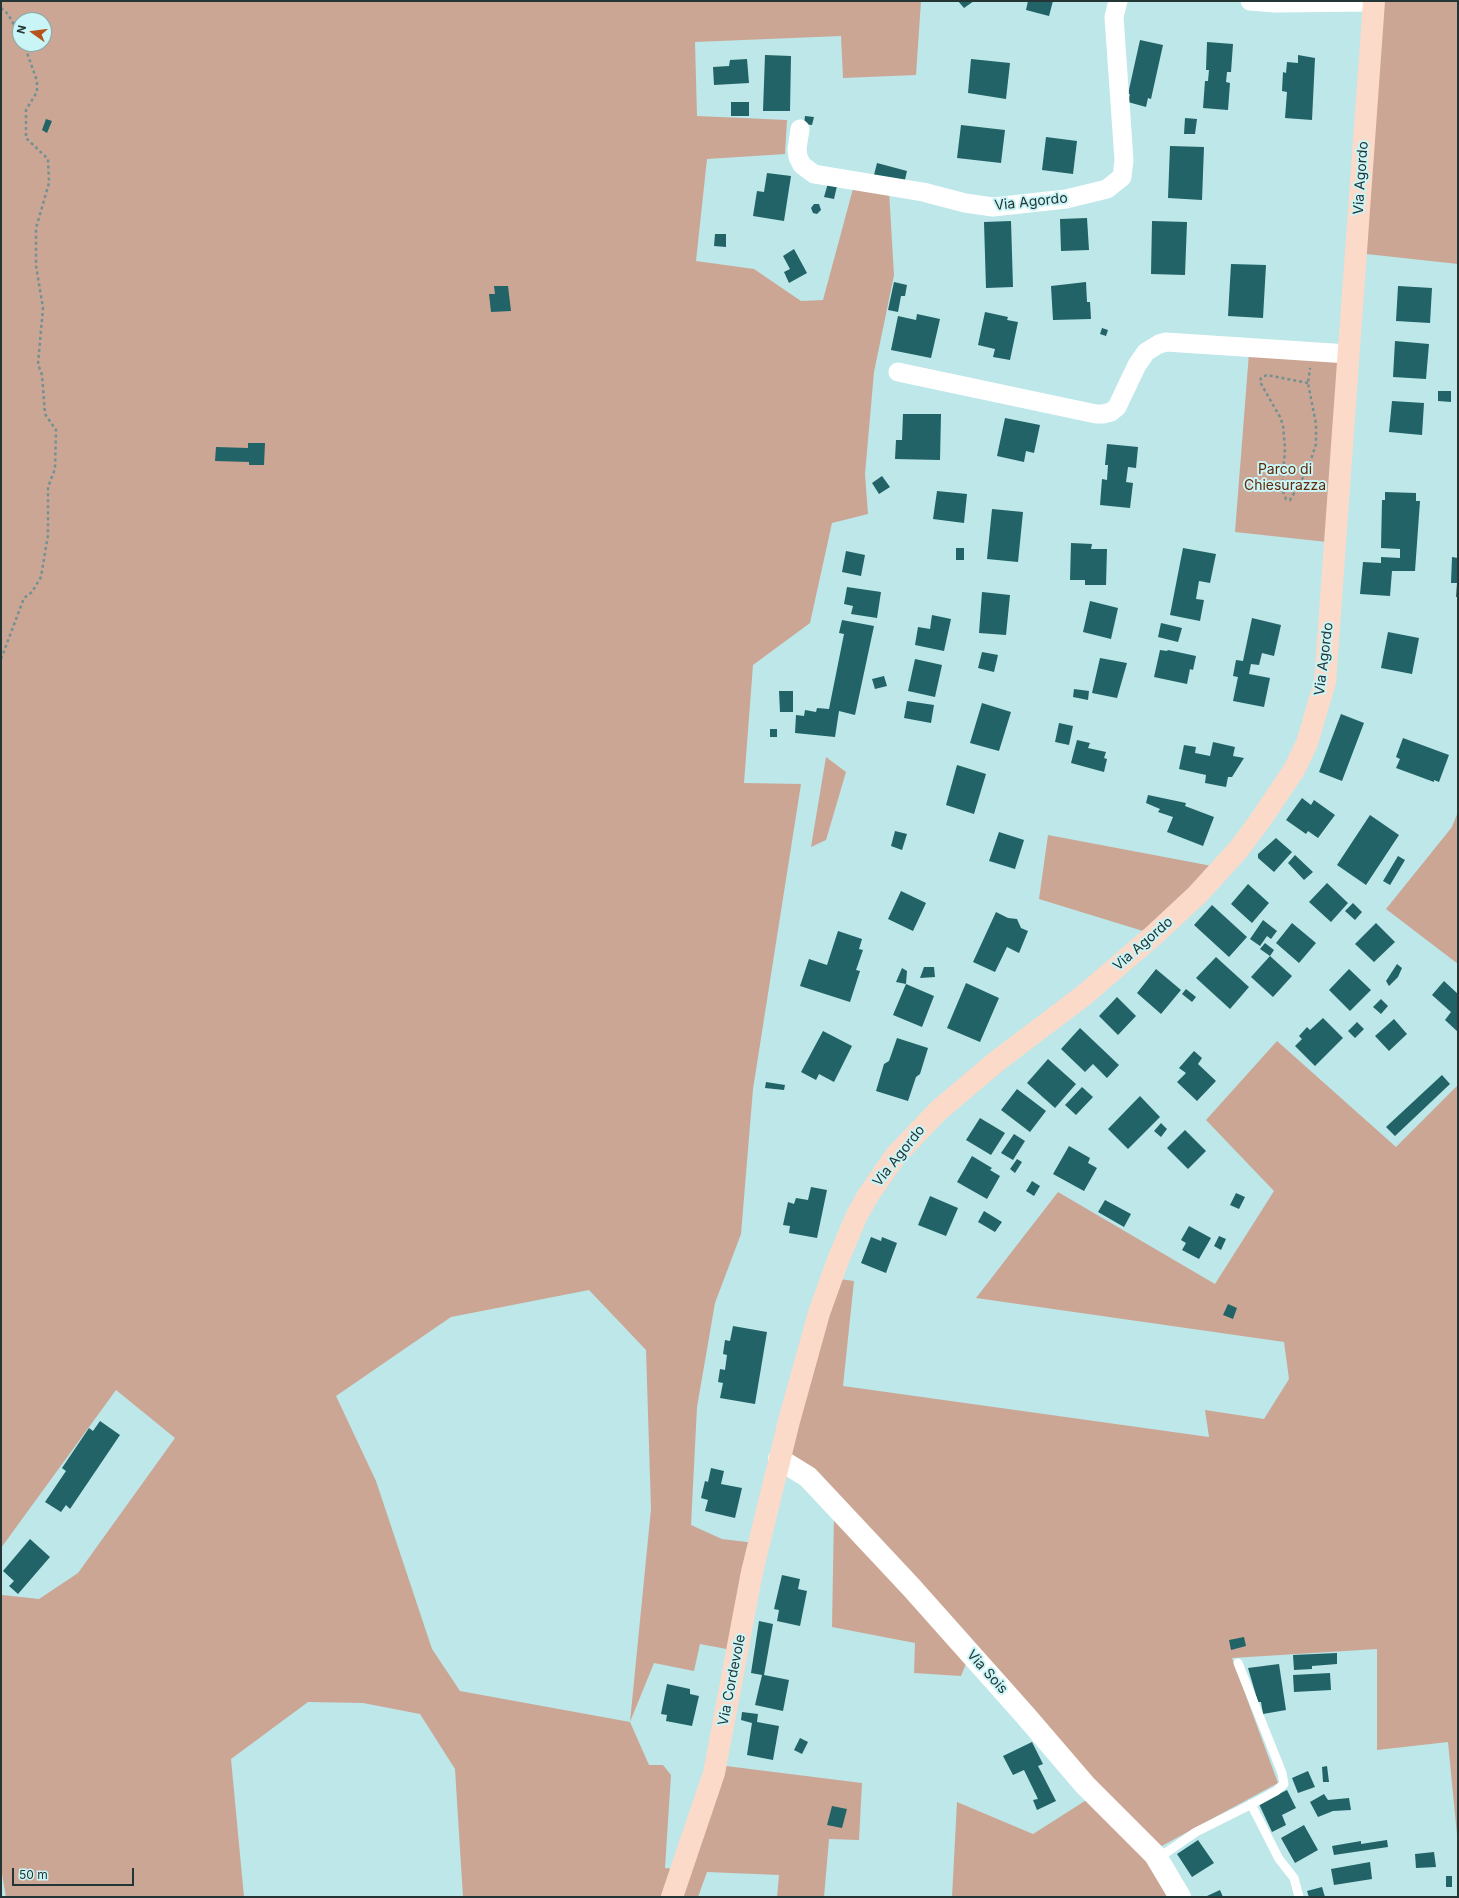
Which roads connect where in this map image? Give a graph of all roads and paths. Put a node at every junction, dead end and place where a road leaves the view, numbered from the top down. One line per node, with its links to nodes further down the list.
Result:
1 (1118, 1): 7 (street, Via Agordo)
2 (1250, 1): 3 (street, Via Agordo)
3 (1374, 2): 9 (main road, Via Agordo)
4 (1, 8): 5 (path)
5 (12, 21)
6 (27, 52): 12 (path)
7 (800, 129)
8 (1313, 352): 9 (street); 10 (street); 11 (path)
9 (1348, 354): 13 (main road, Via Agordo)
10 (898, 372)
11 (1308, 383): 11 (path)
12 (1, 659)
13 (779, 1459): 16 (street, Via Sois); 17 (main road, Via Cordevole)
14 (1238, 1663): 15 (lane)
15 (1251, 1804): 16 (lane); 19 (lane)
16 (1157, 1859): 18 (street, Via Sois)
17 (672, 1897)
18 (1180, 1897)
19 (1299, 1897)

